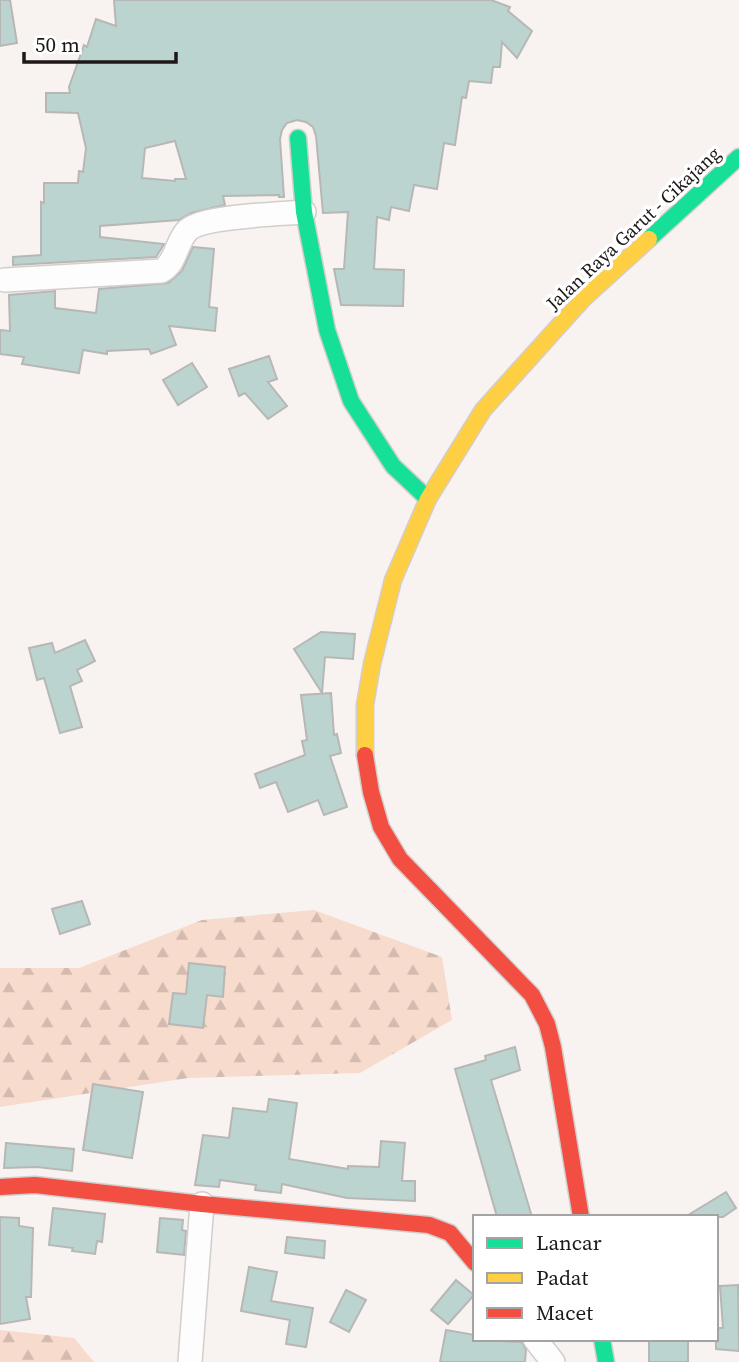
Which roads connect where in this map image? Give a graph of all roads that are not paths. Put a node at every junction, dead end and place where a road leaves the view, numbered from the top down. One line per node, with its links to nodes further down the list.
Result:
1 (298, 138): 3 (main road)
2 (739, 157): 5 (main road, Jalan Raya Garut - Cikajang)
3 (304, 212): 4 (street); 5 (main road)
4 (5, 280)
5 (428, 499): 8 (main road, Jalan Raya Garut - Cikajang)
6 (0, 1187): 7 (main road)
7 (202, 1204): 9 (main road); 12 (street)
8 (581, 1215)
9 (473, 1261)
10 (537, 1341): 13 (street)
11 (602, 1341): 14 (main road)
12 (190, 1362)
13 (554, 1362)
14 (606, 1362)

